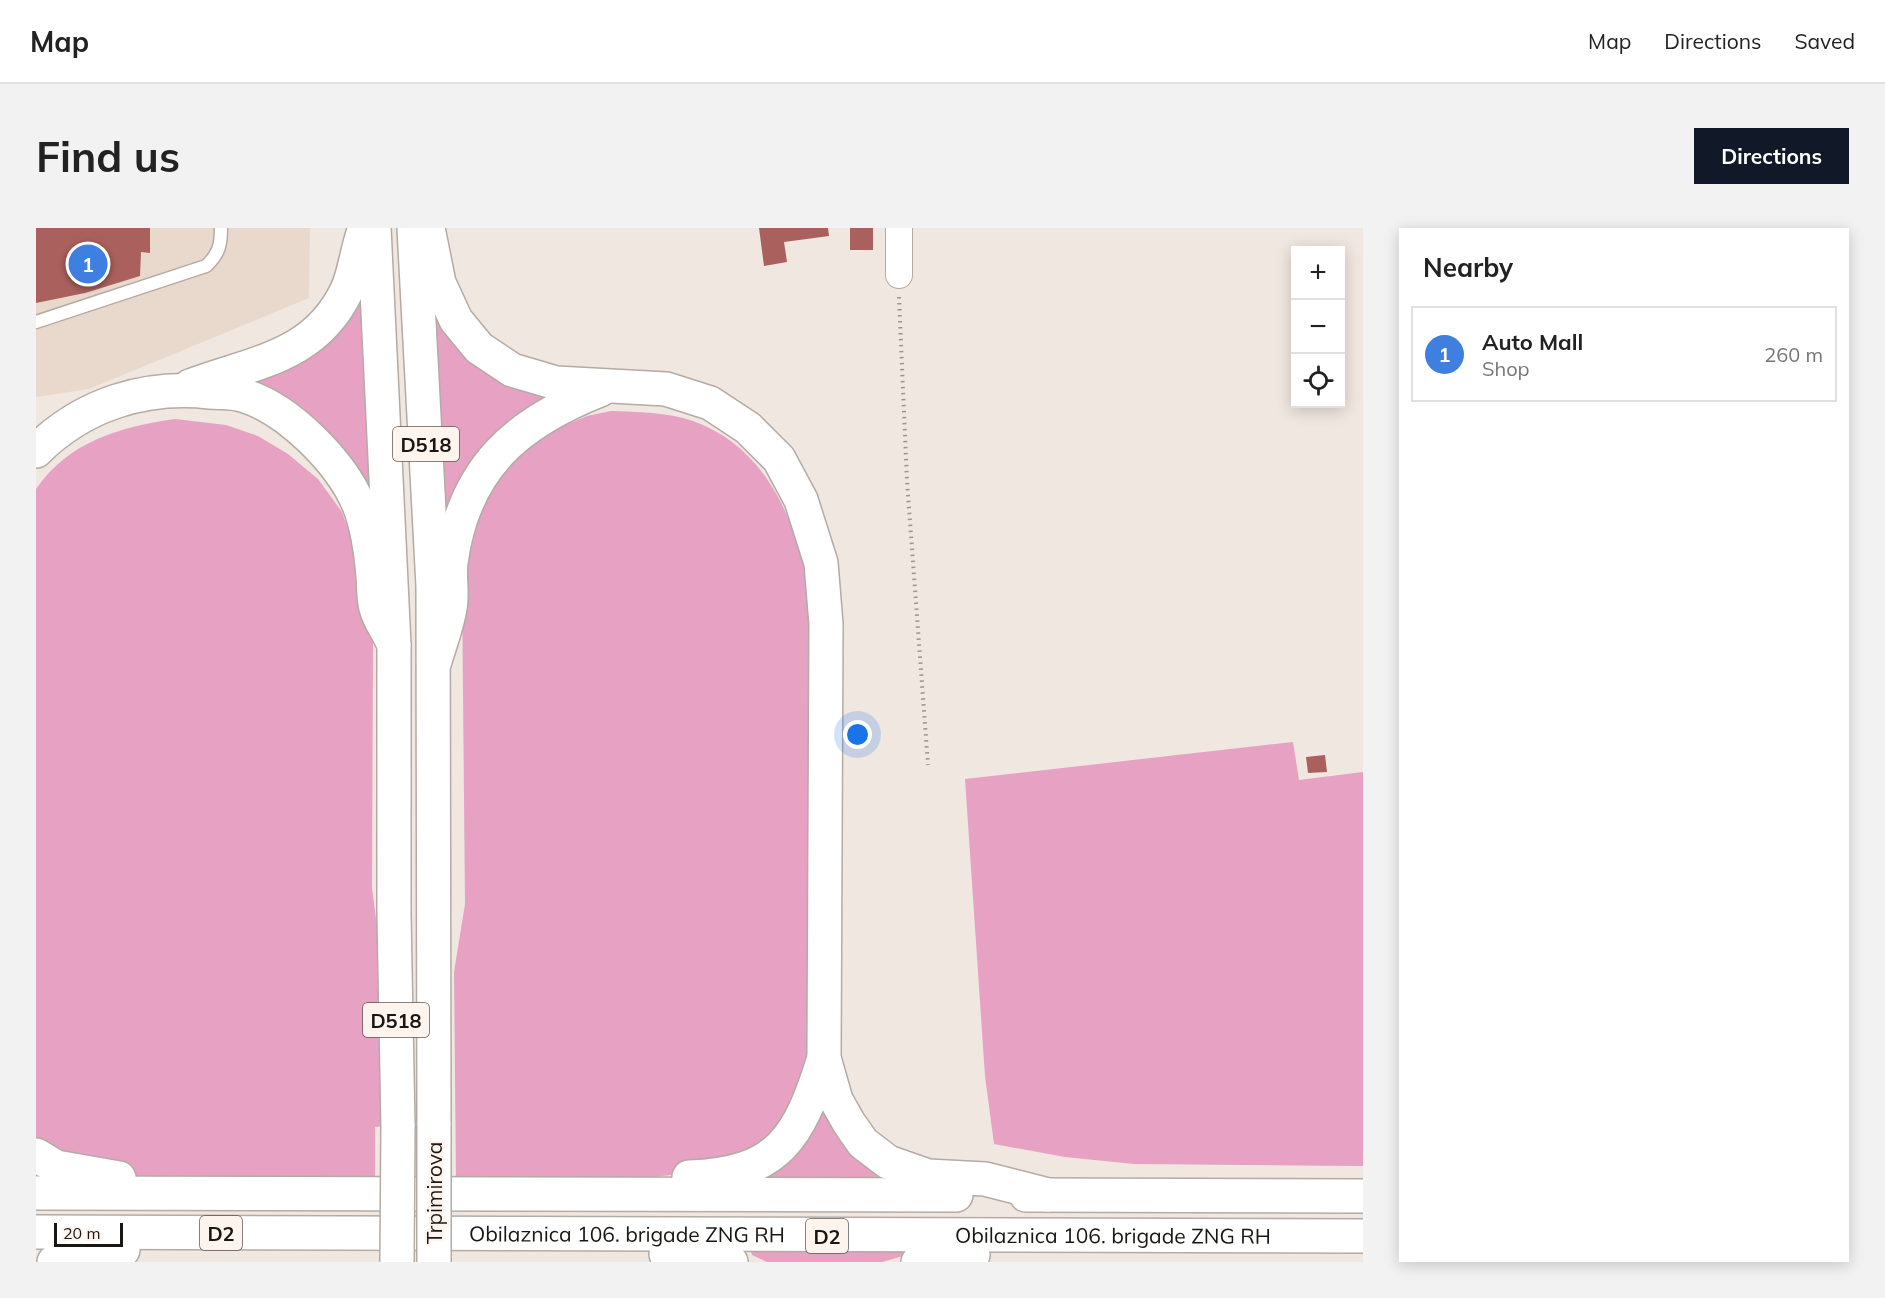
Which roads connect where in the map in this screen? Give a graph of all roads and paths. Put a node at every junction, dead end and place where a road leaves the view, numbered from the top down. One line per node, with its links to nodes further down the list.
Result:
1 (221, 228): 8 (lane)
2 (365, 228): 10 (main road)
3 (374, 228): 12 (main road, D518)
4 (414, 228): 13 (main road, D518)
5 (428, 228): 9 (main road)
6 (899, 228): 7 (street)
7 (898, 275): 14 (path)
8 (36, 322)
9 (608, 387): 13 (main road); 15 (main road)
10 (183, 389): 11 (main road); 12 (main road)
11 (36, 451)
12 (394, 645): 28 (main road, Trpimirova / D518, bridge)
13 (435, 661): 29 (main road, Trpimirova / D518, bridge)
14 (928, 765)
15 (824, 1058): 19 (main road); 20 (main road)
16 (36, 1155): 18 (main road)
17 (36, 1193): 18 (main road, Obilaznica 106. brigade ZNG RH / D2)
18 (182, 1193): 19 (main road, Obilaznica 106. brigade ZNG RH / D2)
19 (607, 1195): 20 (main road, Obilaznica 106. brigade ZNG RH / D2)
20 (1048, 1195): 21 (main road, Obilaznica 106. brigade ZNG RH / D2)
21 (1363, 1196)
22 (36, 1232): 23 (main road, Obilaznica 106. brigade ZNG RH / D2)
23 (189, 1233): 24 (main road, Obilaznica 106. brigade ZNG RH / D2); 27 (main road)
24 (601, 1234): 26 (main road, Obilaznica 106. brigade ZNG RH / D2); 30 (main road)
25 (1363, 1236): 26 (main road, Obilaznica 106. brigade ZNG RH / D2)
26 (1054, 1237): 31 (main road)
27 (54, 1262)
28 (397, 1262)
29 (434, 1262)
30 (731, 1262)
31 (918, 1262)

